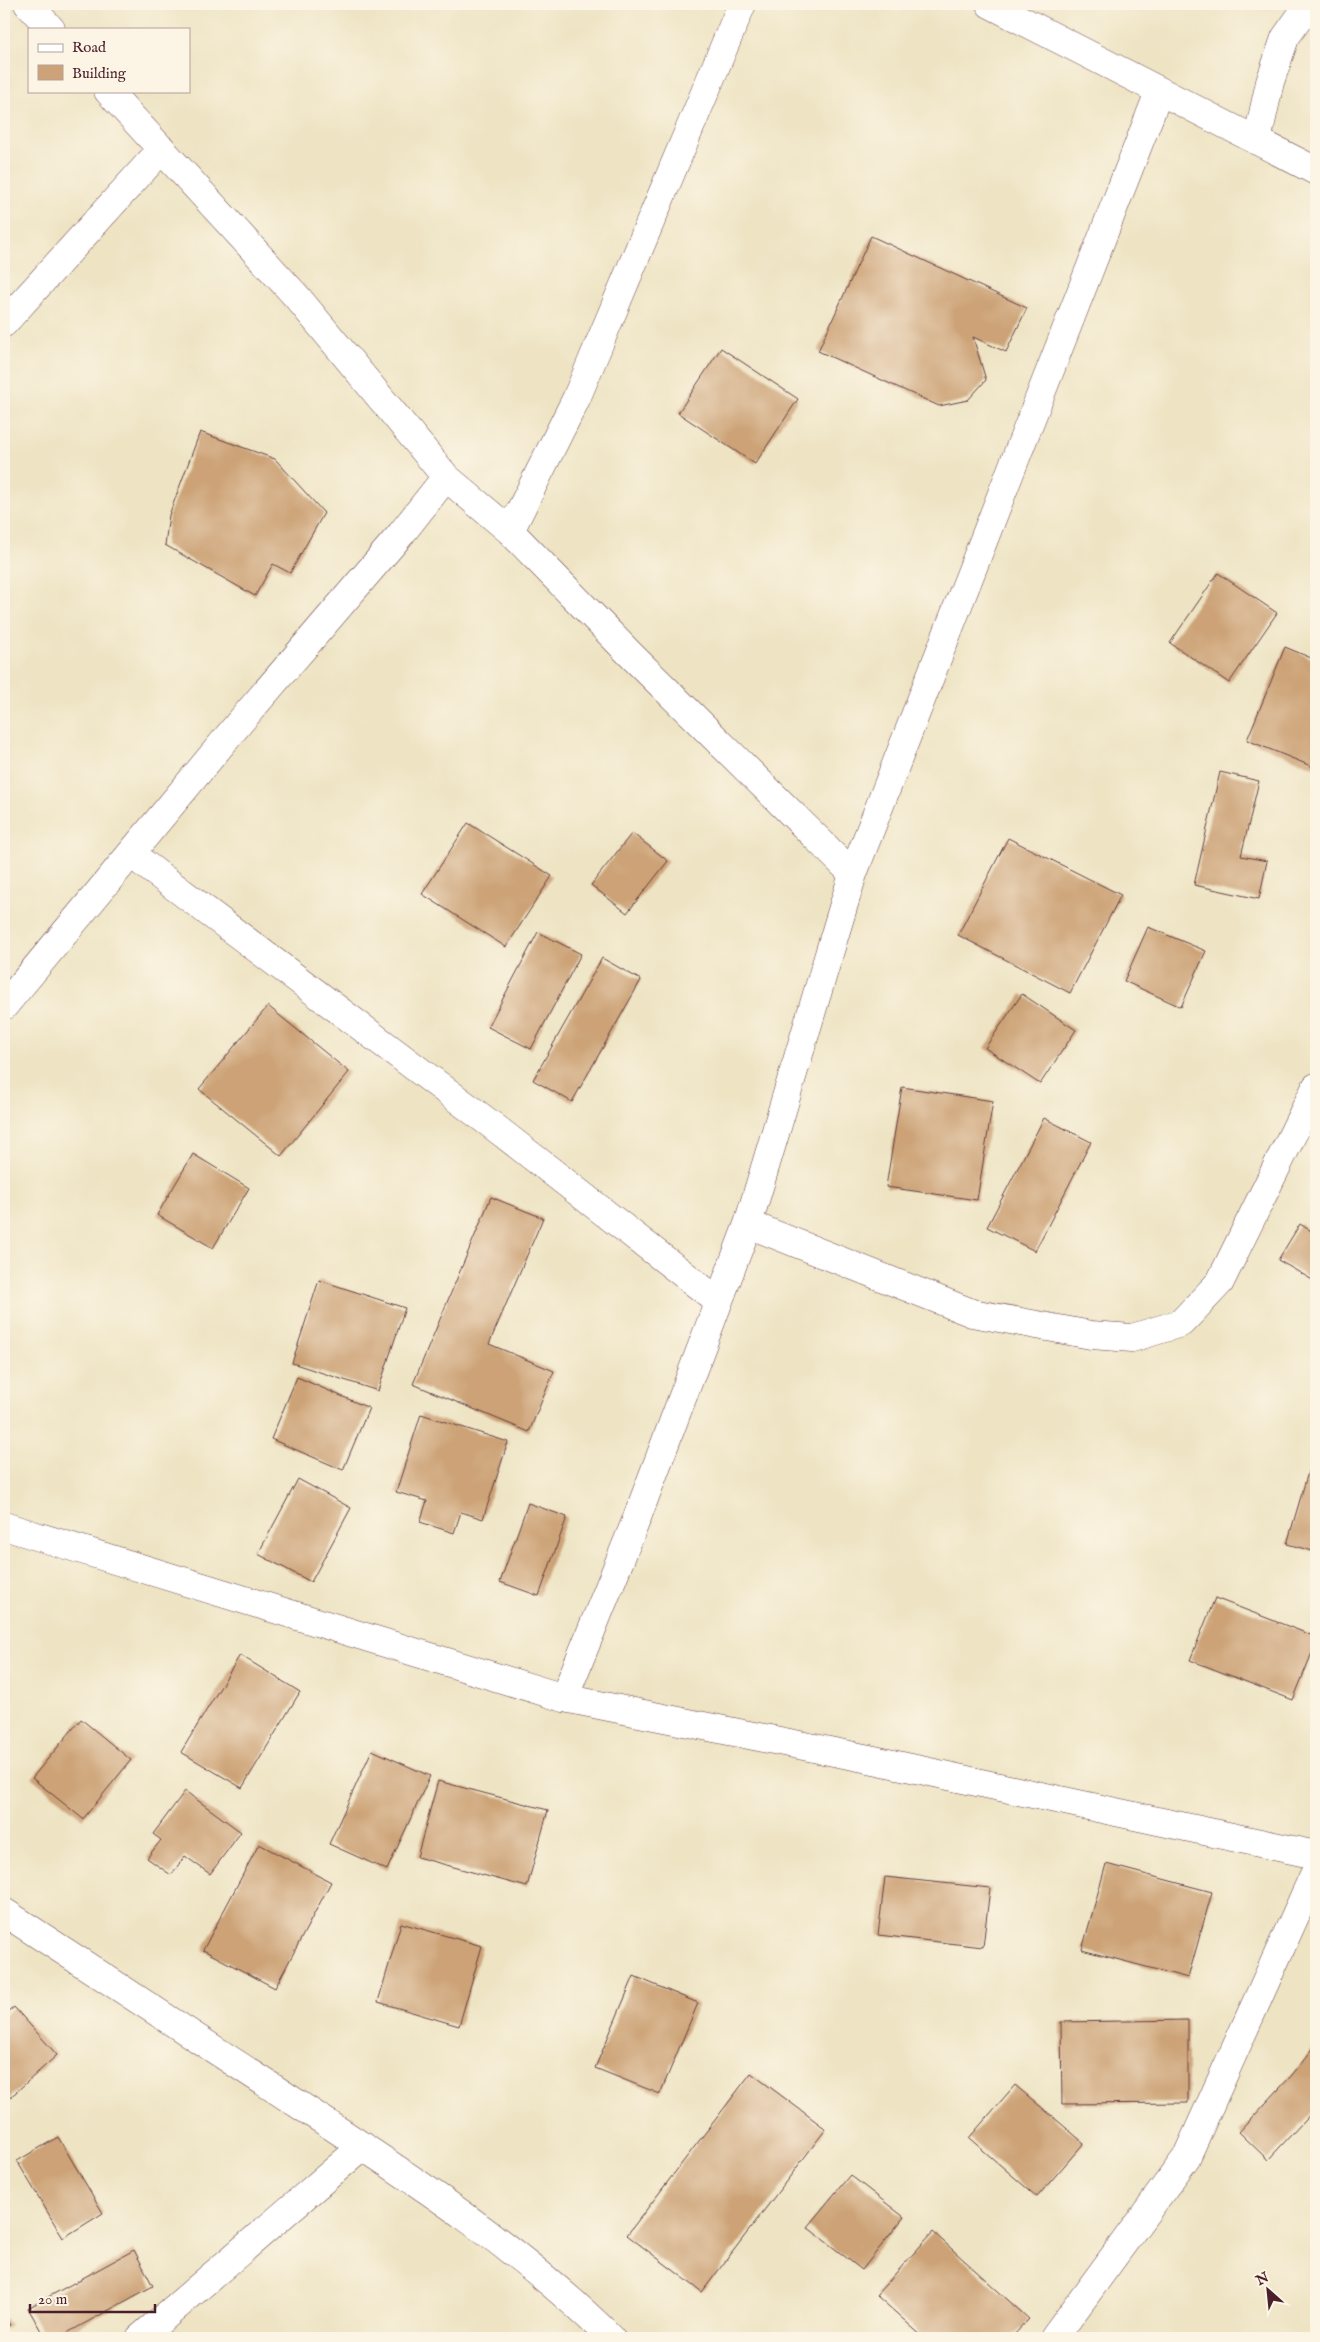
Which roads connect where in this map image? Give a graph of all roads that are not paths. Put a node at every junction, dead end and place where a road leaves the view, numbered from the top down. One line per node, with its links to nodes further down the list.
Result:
1 (28, 4): 5 (street)
2 (742, 4): 13 (street)
3 (990, 4): 7 (street)
4 (1310, 4): 8 (street)
5 (50, 28)
6 (109, 92): 9 (street)
7 (1159, 92): 8 (street); 15 (street)
8 (1257, 142): 10 (street)
9 (162, 149): 11 (street); 12 (street)
10 (1316, 171)
11 (4, 323)
12 (446, 477): 13 (street); 14 (street)
13 (510, 531): 15 (street)
14 (131, 854): 16 (street); 19 (street)
15 (853, 874): 18 (street)
16 (4, 1006)
17 (1316, 1087): 18 (street)
18 (748, 1224): 19 (street)
19 (718, 1301): 21 (street)
20 (4, 1526): 21 (street)
21 (564, 1698): 22 (street)
22 (1316, 1855)
23 (1316, 1870): 28 (street)
24 (4, 1912): 25 (street)
25 (363, 2146): 26 (street); 27 (street)
26 (140, 2338)
27 (611, 2338)
28 (1054, 2338)

